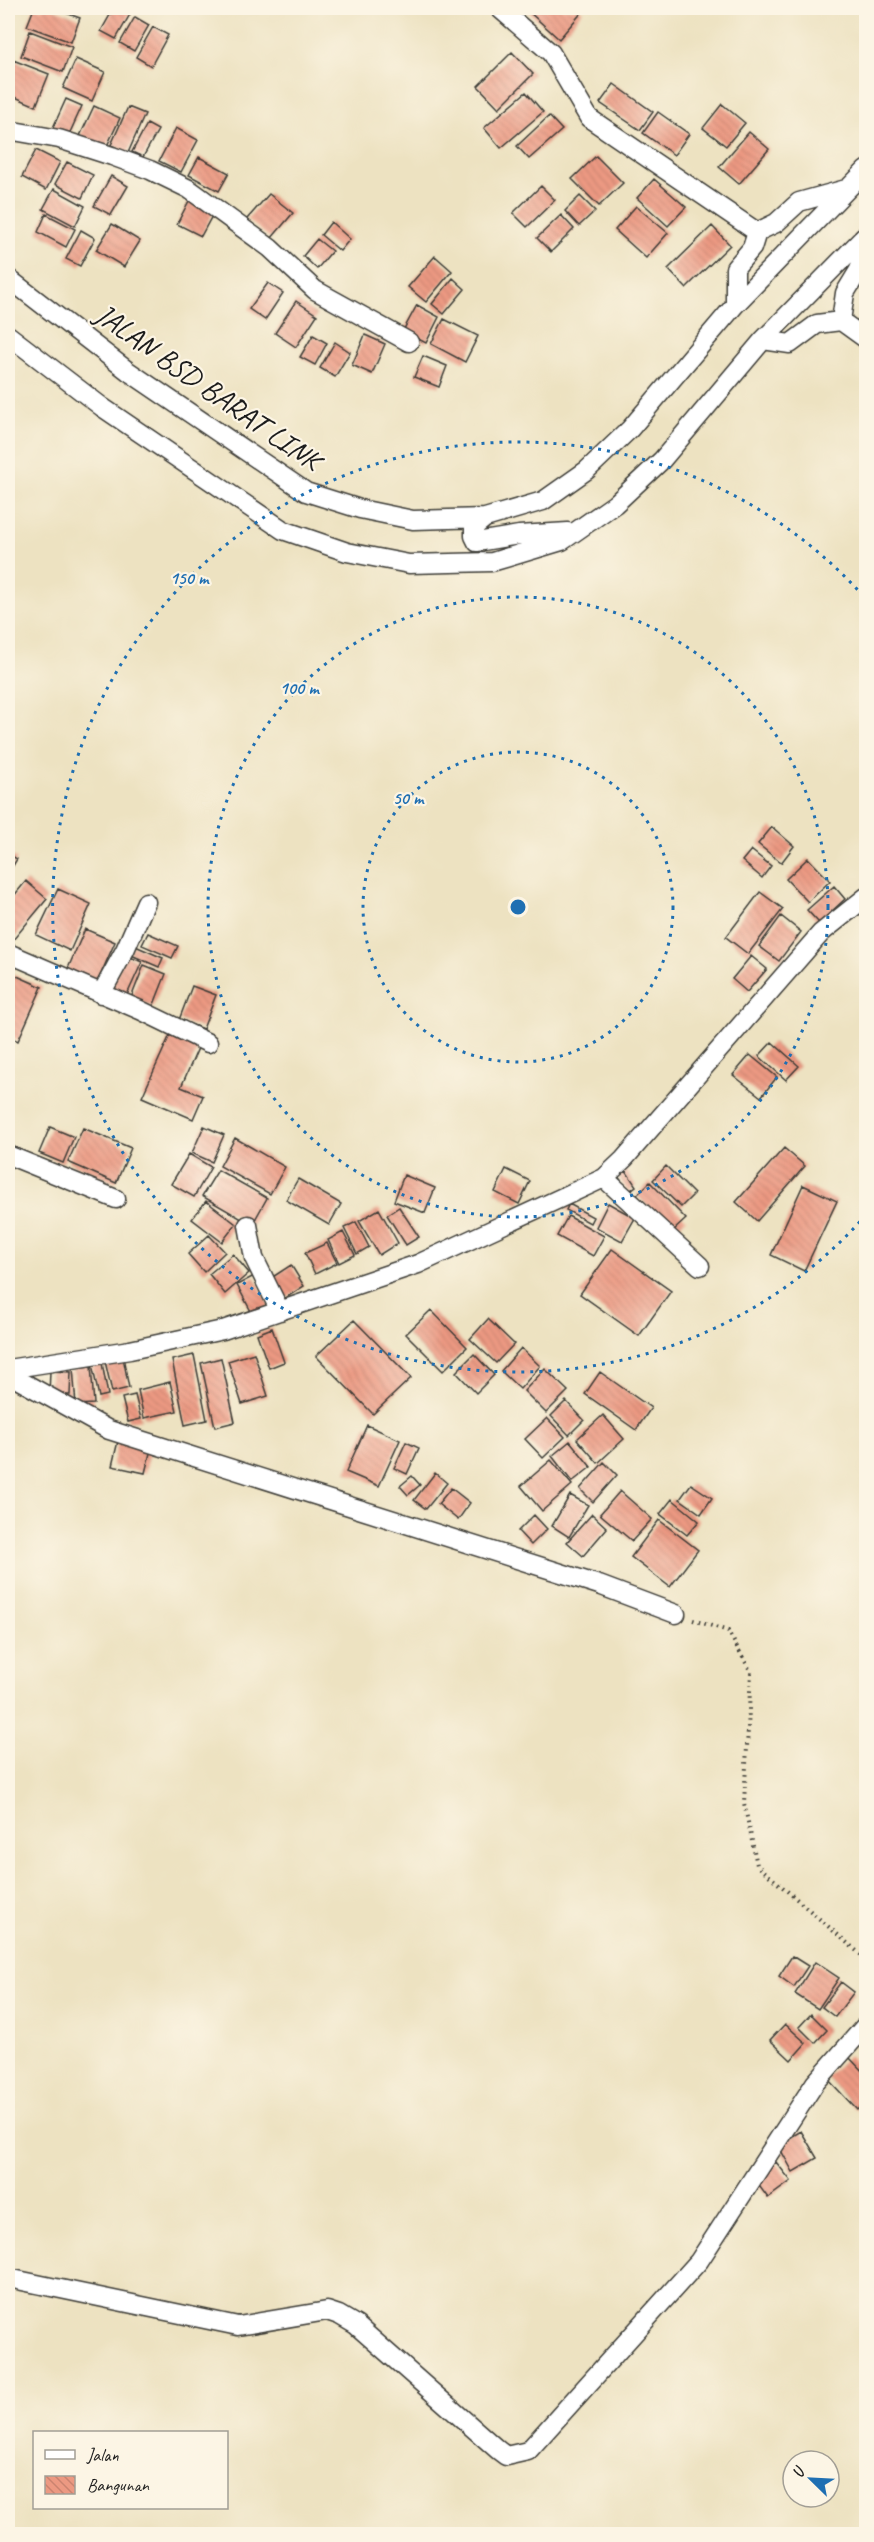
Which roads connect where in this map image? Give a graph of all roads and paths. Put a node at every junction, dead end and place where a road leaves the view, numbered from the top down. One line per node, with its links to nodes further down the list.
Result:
1 (499, 8): 5 (street)
2 (8, 130): 14 (street)
3 (867, 170): 4 (street, JALAN BSD BARAT LINK)
4 (847, 189): 5 (street); 9 (street, JALAN BSD BARAT LINK)
5 (757, 232): 9 (street)
6 (867, 235): 13 (street)
7 (867, 243): 10 (street)
8 (8, 278): 15 (street, JALAN BSD BARAT LINK)
9 (735, 305): 15 (street, JALAN BSD BARAT LINK)
10 (841, 321): 12 (street); 13 (street)
11 (8, 335): 16 (street)
12 (867, 339)
13 (763, 340): 16 (street)
14 (409, 342)
15 (485, 518): 16 (street)
16 (576, 531)
17 (867, 897): 23 (street)
18 (146, 902): 20 (street)
19 (8, 953): 20 (street)
20 (100, 994): 21 (street)
21 (208, 1043)
22 (8, 1155): 24 (street)
23 (604, 1178): 26 (street); 27 (street)
24 (116, 1199)
25 (248, 1225): 27 (street)
26 (700, 1266)
27 (280, 1311): 28 (street)
28 (8, 1369)
29 (8, 1374): 30 (street)
30 (676, 1614): 31 (path)
31 (867, 1959)
32 (867, 2025): 33 (street)
33 (8, 2278)

